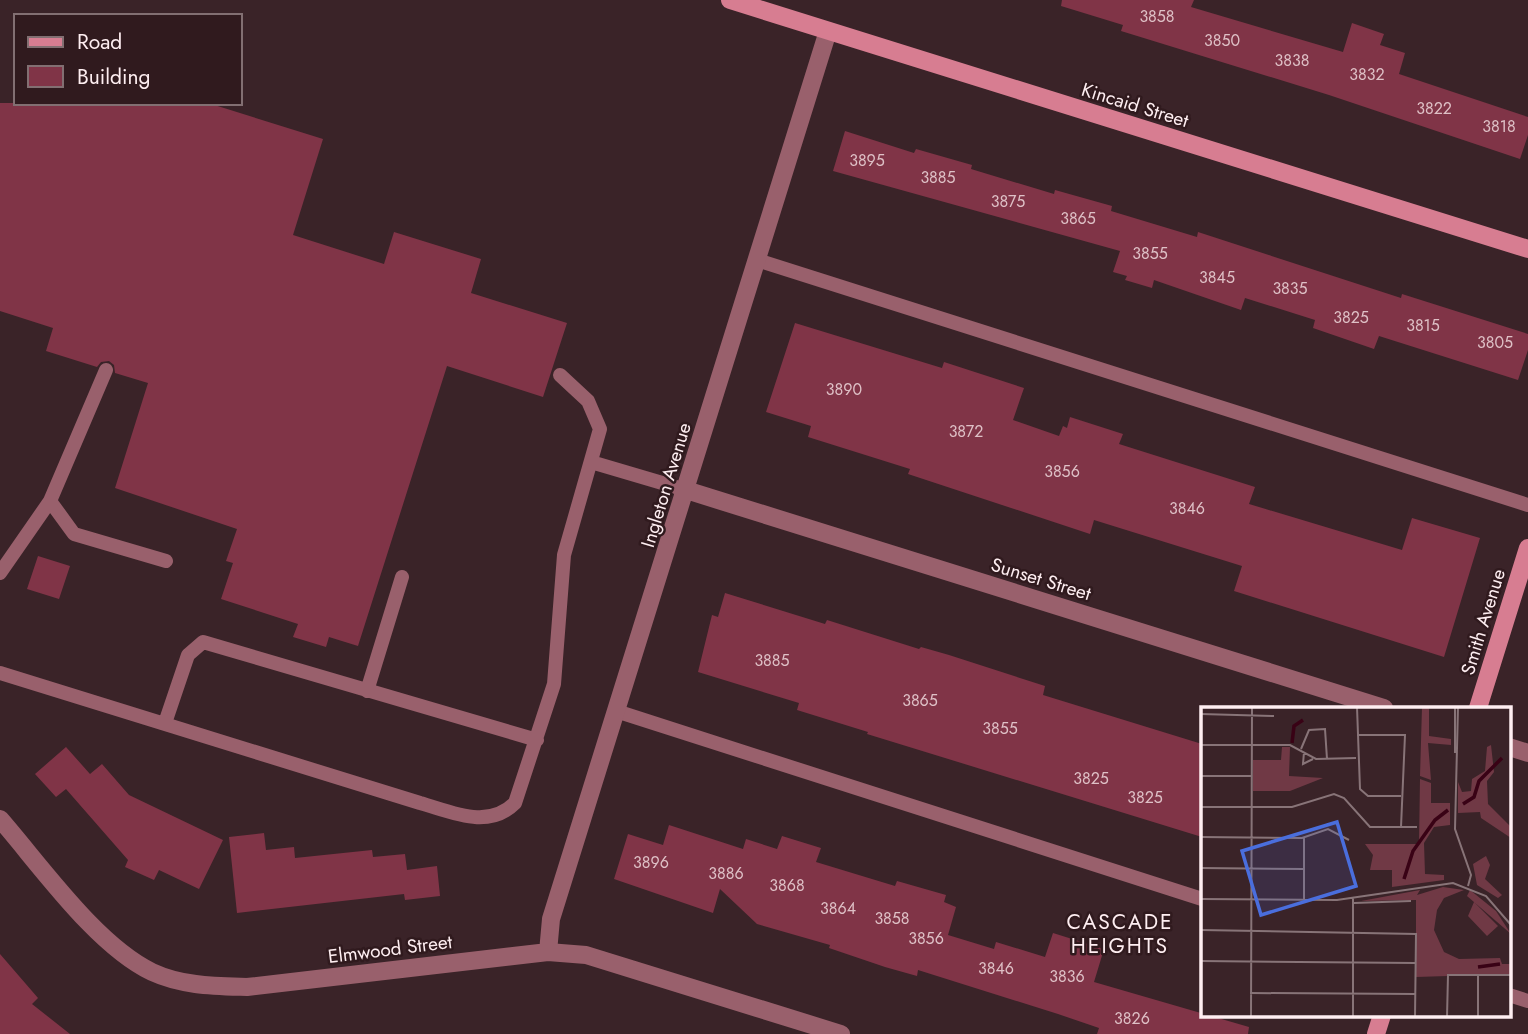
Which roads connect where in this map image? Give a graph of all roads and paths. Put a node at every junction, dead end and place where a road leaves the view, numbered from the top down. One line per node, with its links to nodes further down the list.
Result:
1 (730, 0): 2 (street, Kincaid Street)
2 (828, 31): 3 (street, Kincaid Street); 4 (street, Ingleton Avenue)
3 (1528, 249)
4 (757, 260): 8 (street, Ingleton Avenue); 10 (lane)
5 (106, 370): 9 (lane)
6 (560, 375): 7 (lane)
7 (591, 462): 8 (lane); 21 (lane)
8 (686, 490): 17 (street, Sunset Street); 19 (street, Ingleton Avenue)
9 (50, 501): 12 (lane); 13 (lane)
10 (1528, 505)
11 (1528, 548): 18 (street, Smith Avenue)
12 (166, 561)
13 (0, 573)
14 (402, 577): 16 (lane)
15 (0, 673): 20 (lane)
16 (367, 691): 20 (lane); 21 (lane)
17 (1378, 707)
18 (1479, 707)
19 (616, 711): 25 (lane); 26 (street, Ingleton Avenue)
20 (165, 723): 21 (lane)
21 (537, 740)
22 (1510, 747): 23 (street)
23 (1528, 752)
24 (0, 819): 26 (street, Elmwood Street)
25 (1201, 899)
26 (548, 952): 30 (street, Elmwood Street)
27 (1510, 995): 28 (lane)
28 (1528, 1001)
29 (1382, 1016): 31 (street)
30 (841, 1034)
31 (1376, 1034)

